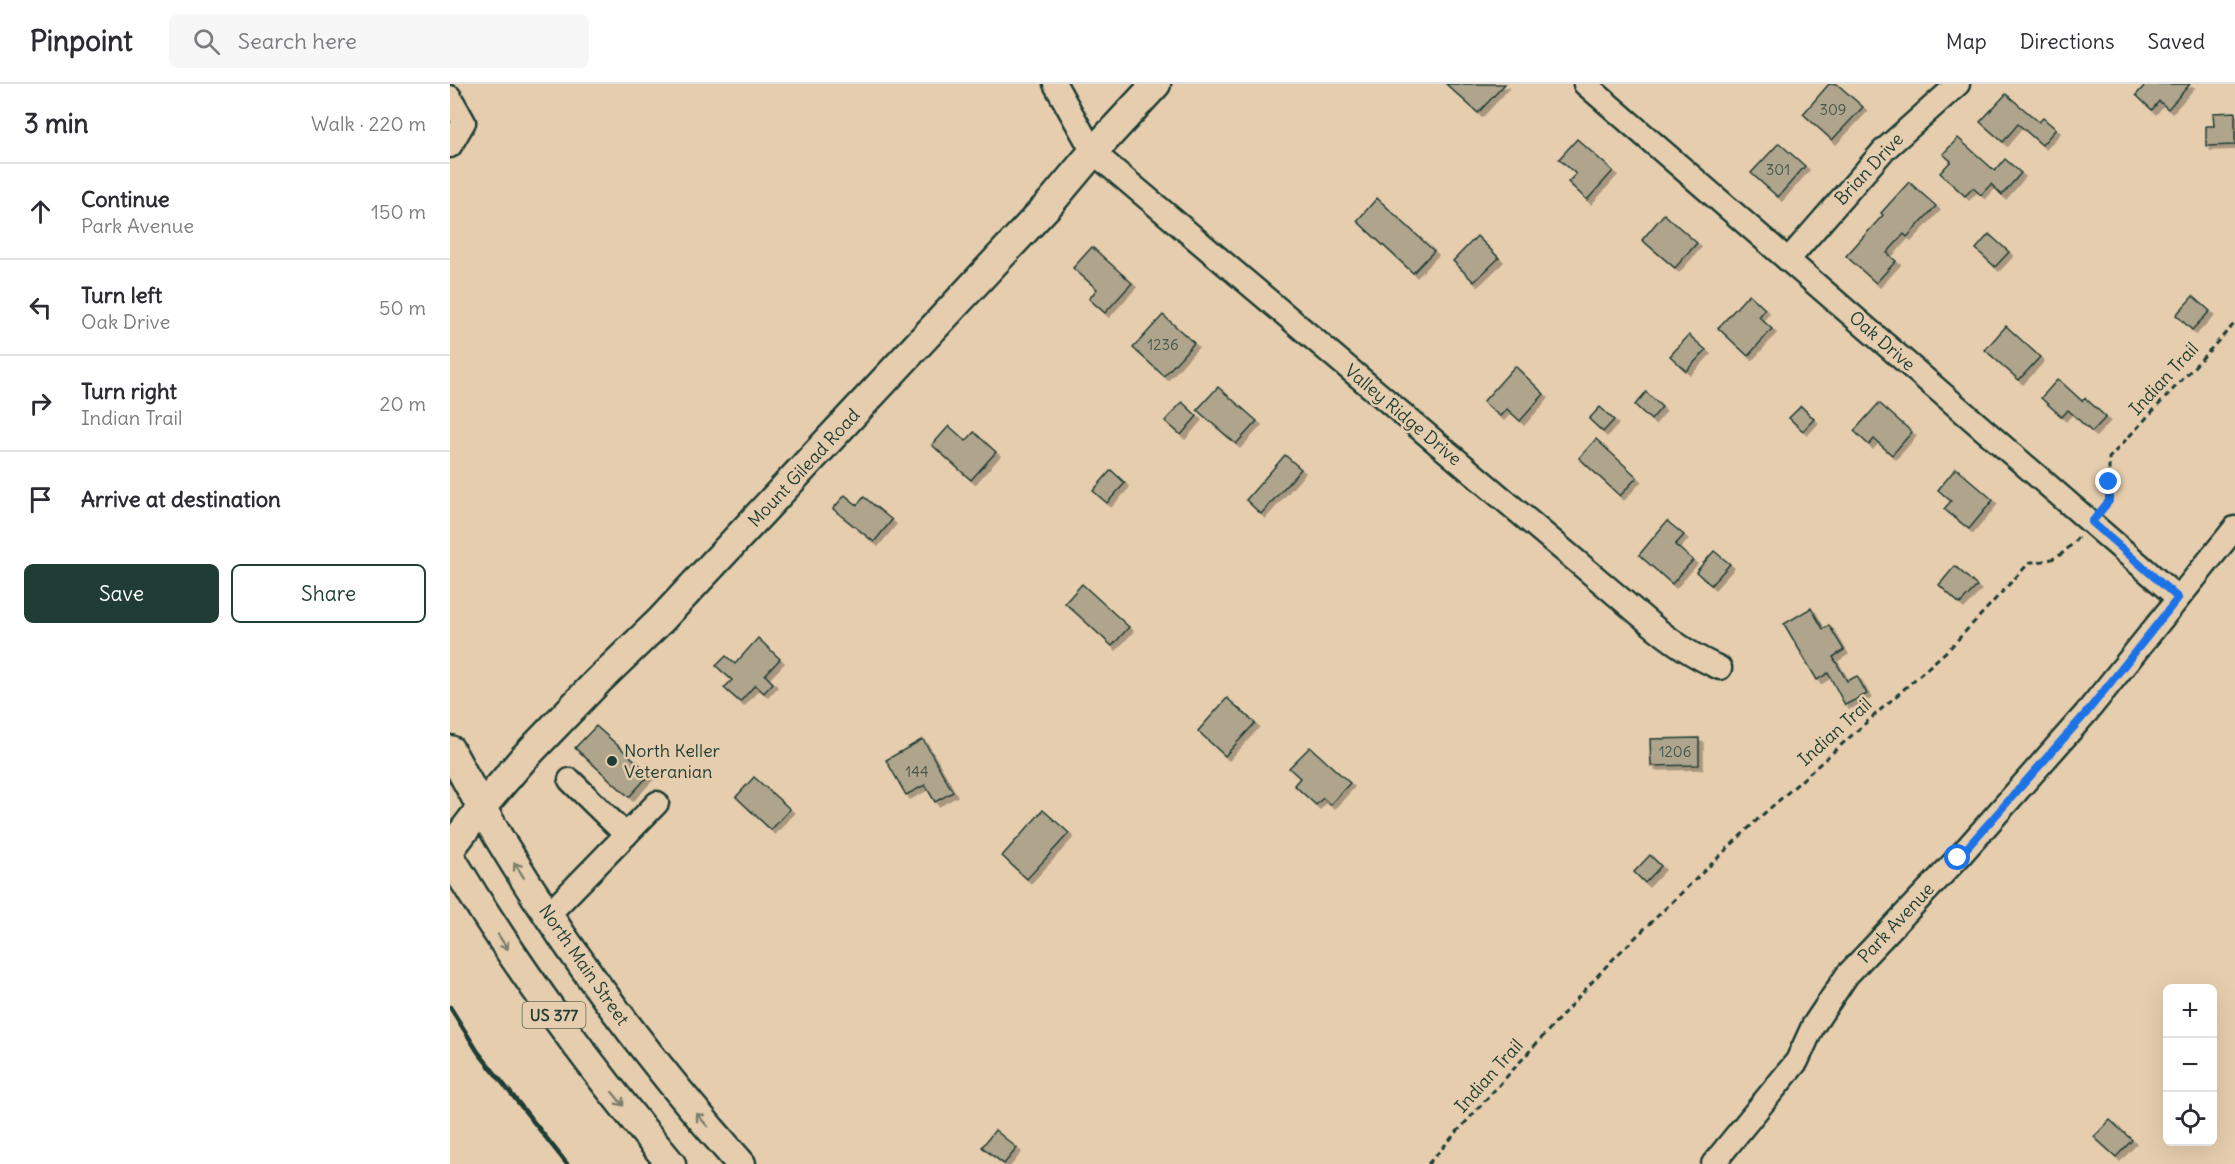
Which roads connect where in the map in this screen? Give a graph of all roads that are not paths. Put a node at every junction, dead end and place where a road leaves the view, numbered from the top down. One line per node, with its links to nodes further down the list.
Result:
1 (1055, 84): 7 (street)
2 (1156, 84): 7 (main road, Mount Gilead Road)
3 (1585, 84): 8 (street, Oak Drive)
4 (1958, 84): 8 (street, Brian Drive)
5 (450, 97): 6 (street)
6 (450, 146)
7 (1093, 152): 11 (street, Valley Ridge Drive); 15 (main road, Mount Gilead Road)
8 (1788, 260): 10 (street, Oak Drive)
9 (2235, 528): 10 (street, Park Avenue)
10 (2178, 598): 24 (street, Park Avenue)
11 (1720, 668)
12 (450, 750): 15 (main road, North Main Street / US 377)
13 (570, 780): 16 (street)
14 (657, 803): 16 (street)
15 (482, 807): 17 (main road, Mount Gilead Road); 21 (main road, North Main Street / US 377, one-way to 15)
16 (626, 835): 21 (street)
17 (450, 849)
18 (450, 856): 20 (main road, US 377)
19 (450, 904): 20 (main road)
20 (484, 914): 22 (main road, US 377, one-way to 22)
21 (548, 915): 23 (main road, North Main Street / US 377, one-way to 21)
22 (671, 1164)
23 (741, 1164)
24 (1713, 1164)

